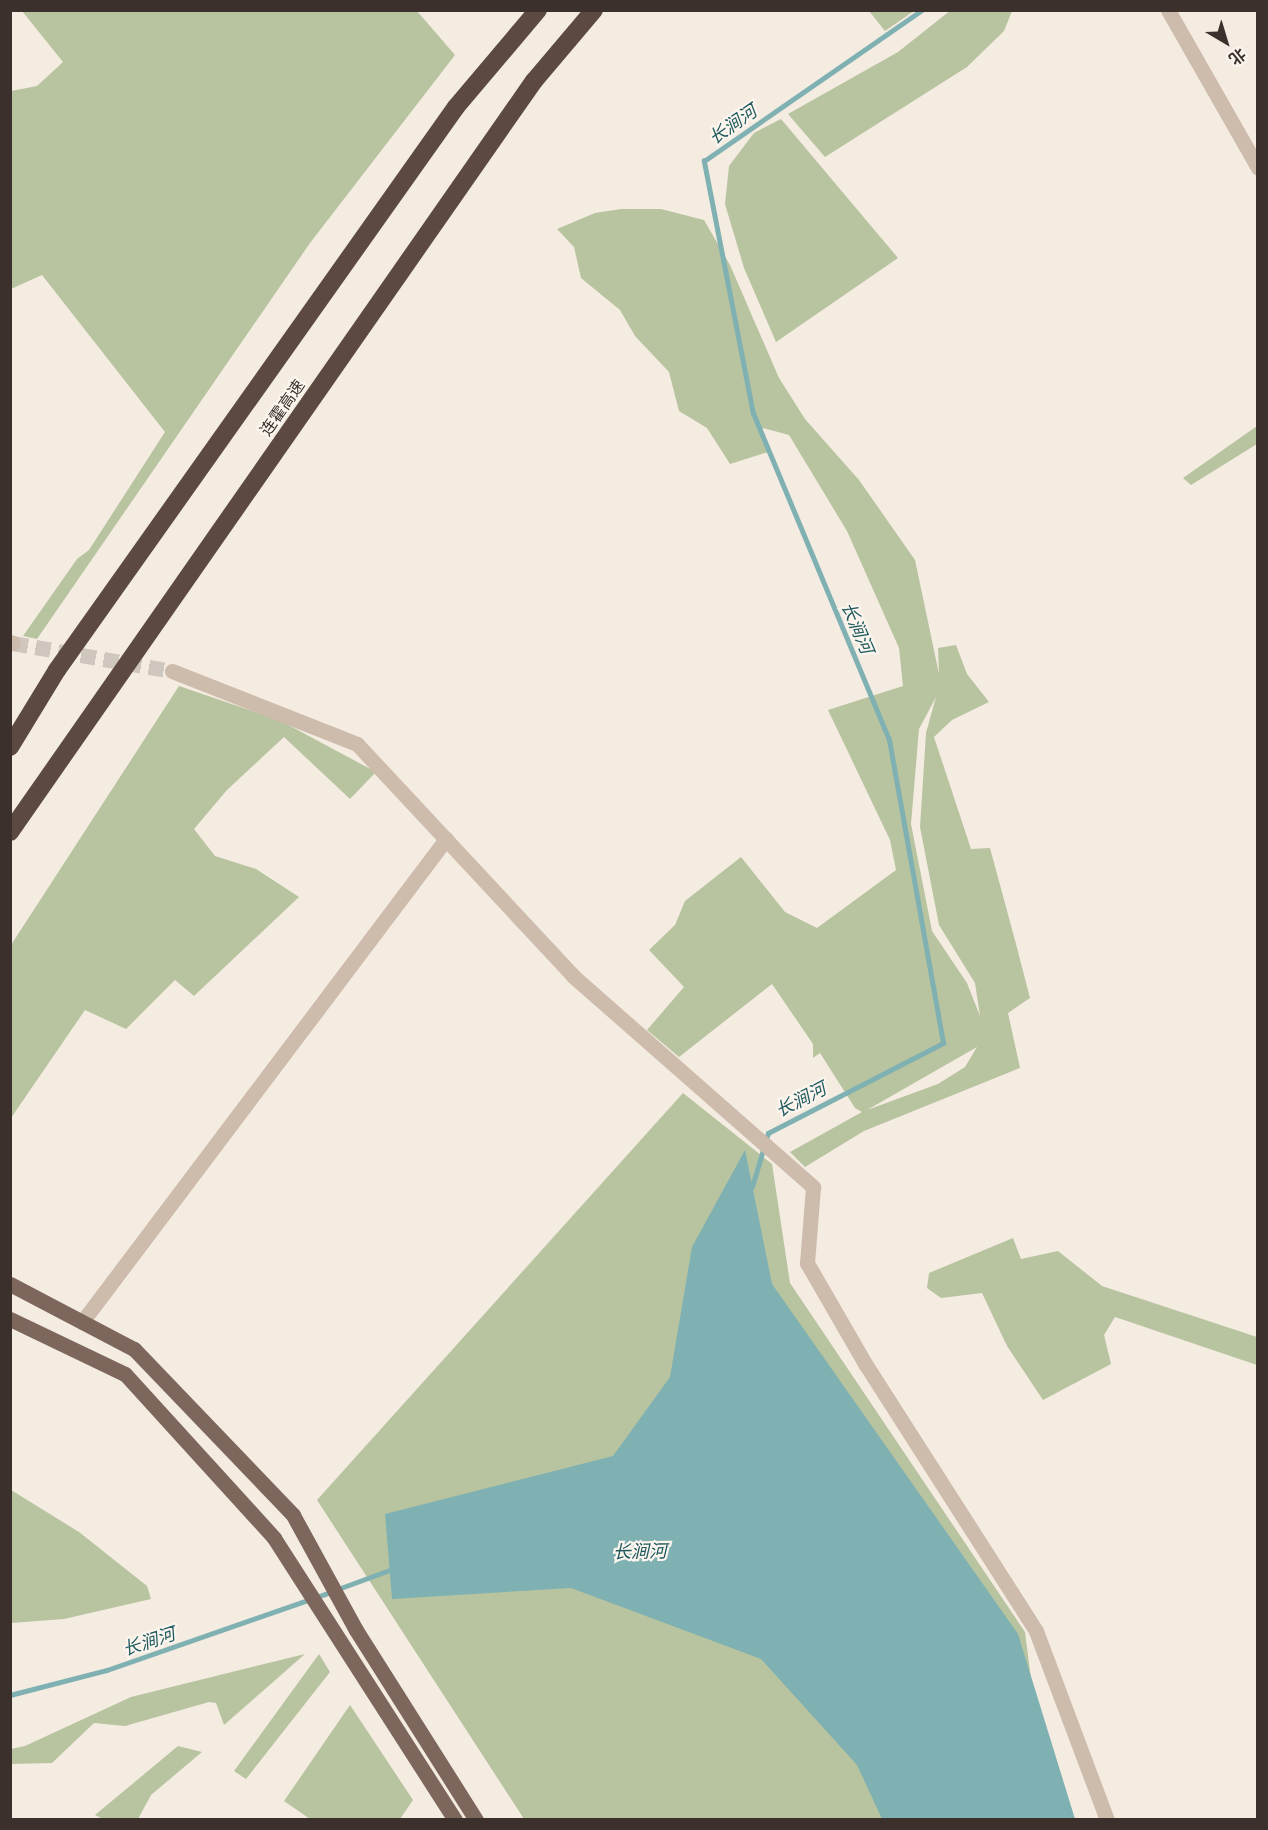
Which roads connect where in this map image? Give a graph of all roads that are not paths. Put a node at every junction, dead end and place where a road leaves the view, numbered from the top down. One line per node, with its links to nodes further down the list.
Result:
1 (538, 10): 6 (highway, 连霍高速)
2 (594, 10): 7 (highway, 连霍高速)
3 (1168, 10): 4 (street)
4 (1257, 168)
5 (172, 671): 8 (street)
6 (10, 747)
7 (10, 832)
8 (446, 839): 11 (street); 14 (street)
9 (10, 1284): 11 (main road)
10 (10, 1319): 12 (main road)
11 (82, 1322): 13 (main road)
12 (455, 1820)
13 (476, 1820)
14 (1107, 1820)

